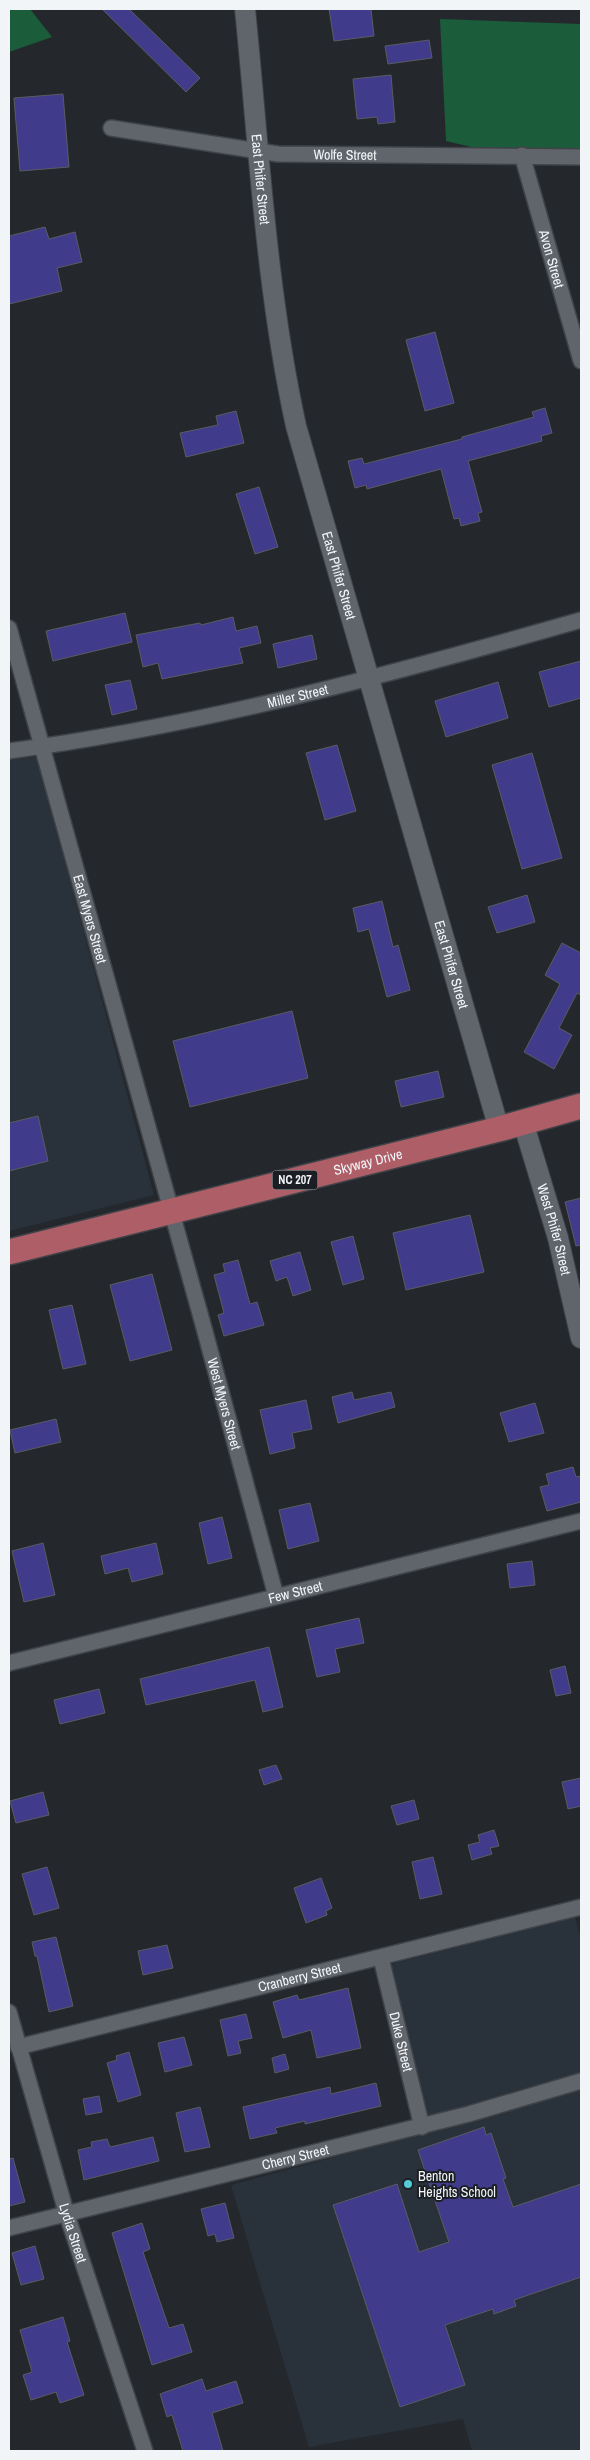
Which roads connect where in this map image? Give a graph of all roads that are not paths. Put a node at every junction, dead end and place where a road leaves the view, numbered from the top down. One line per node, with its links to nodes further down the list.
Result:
1 (245, 9): 3 (street, East Phifer Street)
2 (111, 128): 3 (street, Wolfe Street)
3 (260, 150): 4 (street, Wolfe Street); 9 (street, East Phifer Street)
4 (522, 155): 5 (street, Wolfe Street); 6 (street, Avon Street)
5 (581, 157)
6 (581, 361)
7 (581, 620): 9 (street, Miller Street)
8 (9, 628): 10 (street, East Myers Street)
9 (368, 680): 10 (street, Miller Street); 14 (street, East Phifer Street)
10 (43, 746): 11 (street, Miller Street); 15 (street, East Myers Street)
11 (9, 751)
12 (581, 1106): 13 (main road, Skyway Drive / NC 207)
13 (523, 1122): 14 (main road, Skyway Drive / NC 207); 17 (street, West Phifer Street)
14 (499, 1129): 15 (main road, Skyway Drive / NC 207)
15 (171, 1211): 16 (main road, Skyway Drive / NC 207); 19 (street, West Myers Street)
16 (9, 1252)
17 (581, 1338)
18 (581, 1521): 19 (street, Few Street)
19 (276, 1596): 20 (street, Few Street)
20 (9, 1663)
21 (581, 1907): 22 (street, Cranberry Street)
22 (381, 1958): 24 (street, Cranberry Street); 26 (street, Duke Street)
23 (9, 2012): 24 (street, Lydia Street)
24 (18, 2047): 27 (street, Lydia Street)
25 (581, 2081): 26 (street, Cherry Street)
26 (422, 2126): 27 (street, Cherry Street)
27 (67, 2214): 28 (street, Cherry Street); 29 (street, Lydia Street)
28 (9, 2228)
29 (145, 2451)

